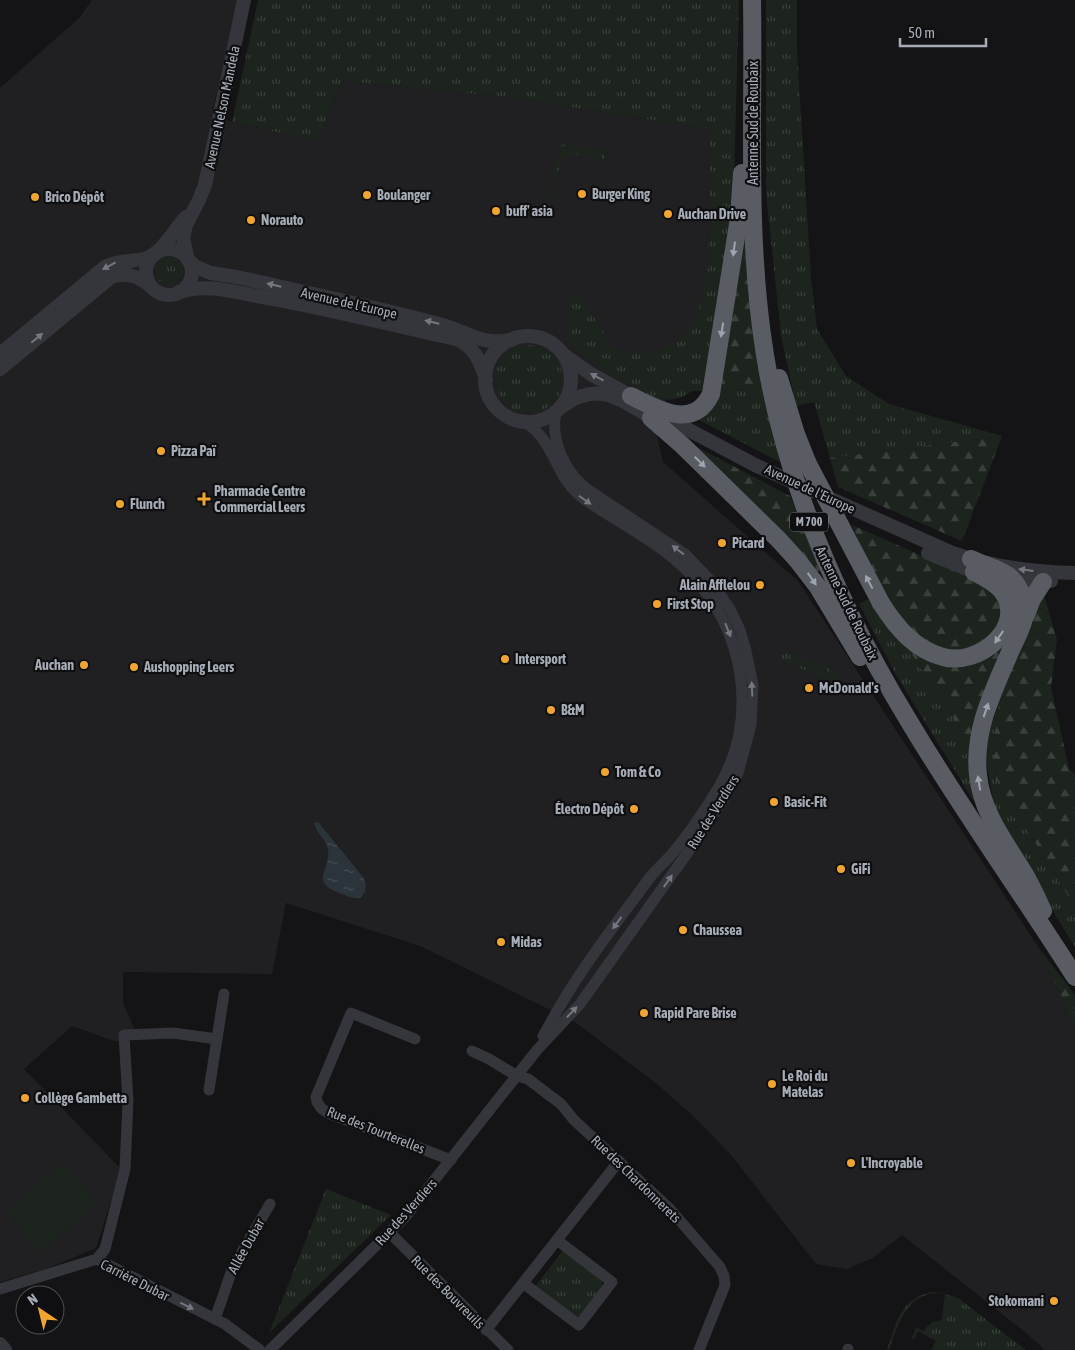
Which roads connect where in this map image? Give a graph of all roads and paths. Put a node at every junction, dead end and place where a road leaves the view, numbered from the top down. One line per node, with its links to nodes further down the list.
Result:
1 (244, 2): 3 (street, Avenue Nelson Mandela)
2 (755, 3): 11 (highway, Antenne Sud de Roubaix / M 700); 14 (highway, one-way to 14); 25 (highway, Antenne Sud de Roubaix / M 700)
3 (195, 207): 4 (street, Avenue Nelson Mandela); 5 (street, Avenue Nelson Mandela)
4 (155, 253): 5 (street); 6 (street); 9 (street, one-way to 9)
5 (188, 260): 7 (street); 8 (street, Avenue de l'Europe, one-way to 5)
6 (152, 287): 7 (street); 12 (street, one-way to 6)
7 (179, 292): 13 (street, Avenue de l'Europe)
8 (512, 340): 10 (street); 13 (street)
9 (0, 354)
10 (564, 355): 14 (street, Avenue de l'Europe, one-way to 10); 15 (street)
11 (773, 358): 19 (highway, one-way to 11); 26 (highway, Antenne Sud de Roubaix / M 700)
12 (0, 369)
13 (486, 380): 17 (street)
14 (631, 396): 18 (street, Avenue de l'Europe)
15 (558, 410): 16 (street, Avenue de l'Europe); 17 (street); 33 (street, Rue des Verdiers, one-way to 15)
16 (651, 418): 18 (street, Avenue de l'Europe); 25 (highway, one-way to 25)
17 (524, 422): 33 (street, Rue des Verdiers, one-way to 33)
18 (754, 468): 19 (street, Avenue de l'Europe); 19 (street, Avenue de l'Europe)
19 (972, 566): 20 (street, Avenue de l'Europe, one-way to 19); 22 (highway)
20 (1075, 573)
21 (1075, 579): 23 (street)
22 (1014, 581): 23 (street); 24 (highway)
23 (1043, 582): 24 (highway)
24 (1024, 620): 26 (highway, one-way to 24)
25 (962, 807): 28 (highway, Antenne Sud de Roubaix / M 700)
26 (1048, 920): 27 (highway, Antenne Sud de Roubaix / M 700)
27 (1075, 960)
28 (1075, 977)
29 (224, 994): 30 (street)
30 (217, 1039): 35 (street); 41 (street)
31 (415, 1039): 36 (street, Rue des Tourterelles)
32 (472, 1051): 34 (street, Rue des Chardonnerets)
33 (528, 1062): 34 (street, Rue des Verdiers)
34 (517, 1076): 36 (street, Rue des Verdiers); 37 (street, Rue des Chardonnerets)
35 (209, 1090)
36 (451, 1160): 39 (street, Rue des Verdiers)
37 (619, 1161): 40 (street); 51 (street, Rue des Chardonnerets)
38 (270, 1204): 44 (street, Allée Dubar)
39 (390, 1232): 45 (street, Rue des Bouvreuils); 49 (street, Rue des Verdiers)
40 (557, 1240): 42 (street); 42 (street)
41 (97, 1259): 43 (street, Carrière Dubar); 44 (street, Carrière Dubar, one-way to 44)
42 (523, 1282): 45 (street)
43 (0, 1289)
44 (215, 1318): 48 (street, Carrière Dubar)
45 (486, 1330): 50 (street, Rue des Bouvreuils)
46 (0, 1344): 47 (street)
47 (5, 1350)
48 (260, 1350)
49 (270, 1350)
50 (508, 1350)
51 (700, 1350)

